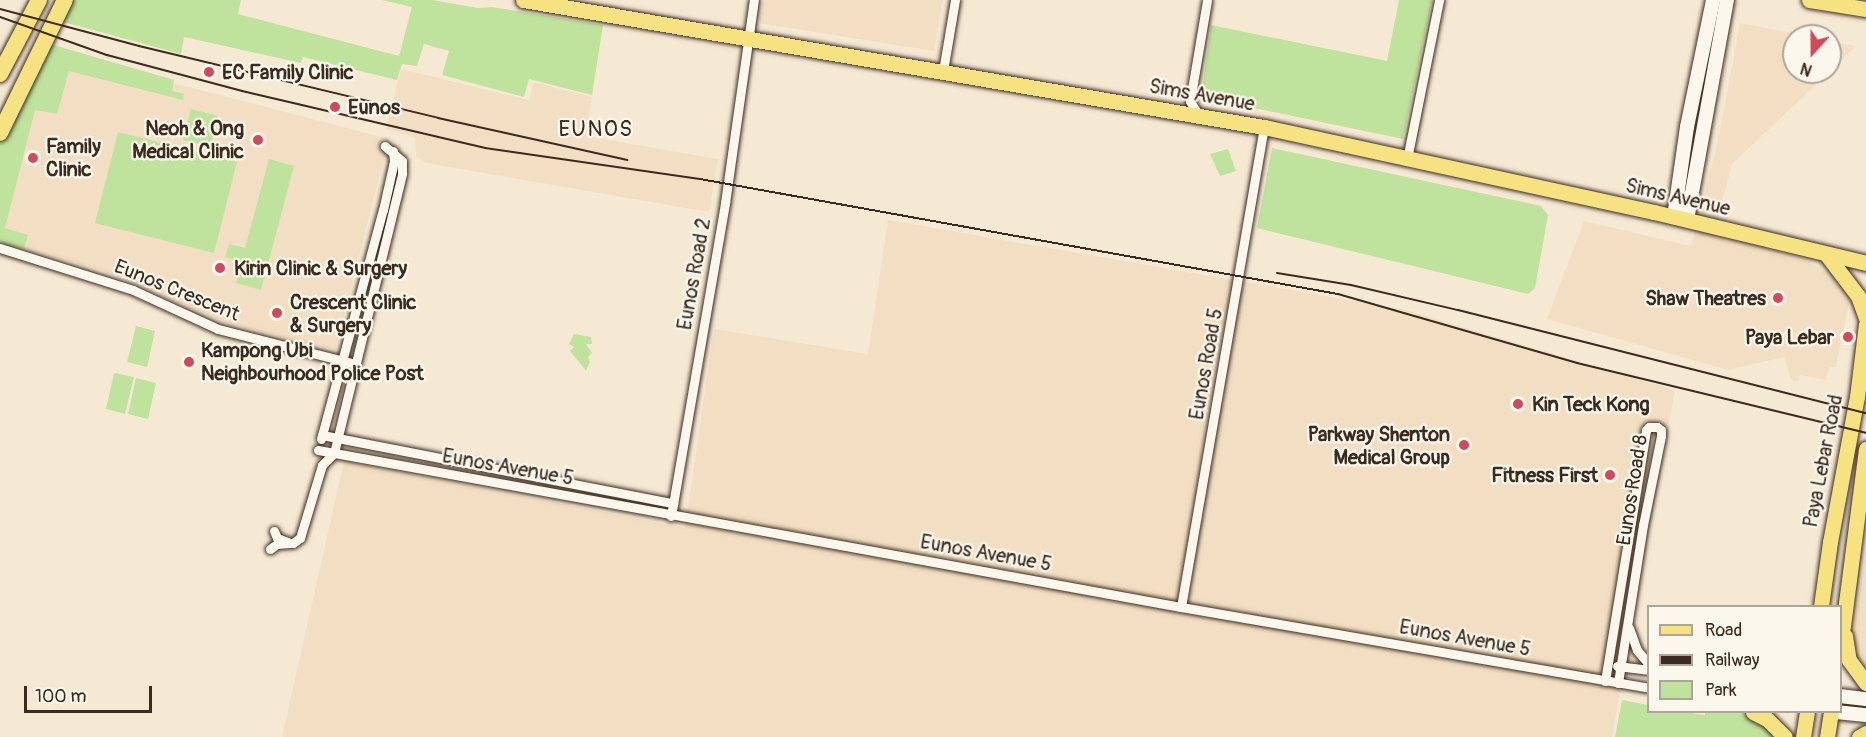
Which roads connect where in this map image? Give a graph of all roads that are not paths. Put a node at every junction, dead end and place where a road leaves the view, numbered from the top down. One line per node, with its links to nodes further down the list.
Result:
1 (39, 0): 14 (highway)
2 (65, 0): 17 (highway)
3 (524, 0): 12 (main road, Sims Avenue)
4 (754, 0): 12 (street, Eunos Road 2)
5 (956, 0): 13 (street)
6 (1207, 0): 15 (street)
7 (1439, 0): 18 (street)
8 (1713, 0): 19 (main road)
9 (1727, 0): 19 (main road)
10 (1809, 0): 11 (main road)
11 (1866, 9)
12 (748, 38): 13 (main road, Sims Avenue); 33 (street, Eunos Road 2)
13 (943, 71): 15 (main road, Sims Avenue)
14 (0, 74)
15 (1198, 114): 16 (main road, Sims Avenue)
16 (1264, 127): 18 (main road, Sims Avenue); 39 (street, Eunos Road 5)
17 (0, 133)
18 (1407, 159): 19 (main road, Sims Avenue)
19 (1680, 219): 21 (main road, Sims Avenue)
20 (0, 248): 25 (street, Eunos Crescent)
21 (1826, 254): 22 (main road, Sims Avenue); 23 (main road)
22 (1866, 263)
23 (1866, 318)
24 (1866, 324): 38 (main road, Paya Lebar Road)
25 (343, 360): 26 (street, Eunos Crescent); 26 (street); 27 (street)
26 (355, 364): 28 (street)
27 (322, 435): 28 (street, Eunos Avenue 5); 30 (street)
28 (337, 438): 31 (street); 33 (street, Eunos Avenue 5)
29 (1866, 449): 41 (main road, Paya Lebar Road)
30 (318, 450): 31 (street, Eunos Avenue 5); 32 (street)
31 (334, 453): 32 (street); 34 (street, Eunos Avenue 5)
32 (322, 465): 36 (street)
33 (673, 503): 34 (street, Eunos Road 2)
34 (671, 516): 39 (street, Eunos Avenue 5)
35 (274, 531): 36 (street)
36 (291, 543): 37 (street)
37 (270, 549)
38 (1821, 605)
39 (1181, 607): 47 (street, Eunos Avenue 5)
40 (1628, 626): 43 (street); 44 (street, Eunos Road 8); 45 (street, Eunos Road 8)
41 (1844, 627): 42 (main road, Paya Lebar Road); 49 (main road)
42 (1842, 638)
43 (1647, 662)
44 (1608, 665): 45 (street); 47 (street, Eunos Road 8)
45 (1622, 667): 46 (street); 48 (street, Eunos Road 8)
46 (1647, 670)
47 (1605, 681): 48 (street, Eunos Avenue 5)
48 (1618, 683): 50 (street, Eunos Avenue 5)
49 (1866, 683)
50 (1647, 688)
51 (1842, 696): 52 (main road)
52 (1866, 699)
53 (1842, 712): 57 (main road)
54 (1756, 713): 59 (main road)
55 (1807, 713): 60 (main road)
56 (1831, 713): 61 (main road)
57 (1866, 715)
58 (1866, 733): 62 (main road)
59 (1785, 737)
60 (1803, 737)
61 (1827, 737)
62 (1859, 737)

